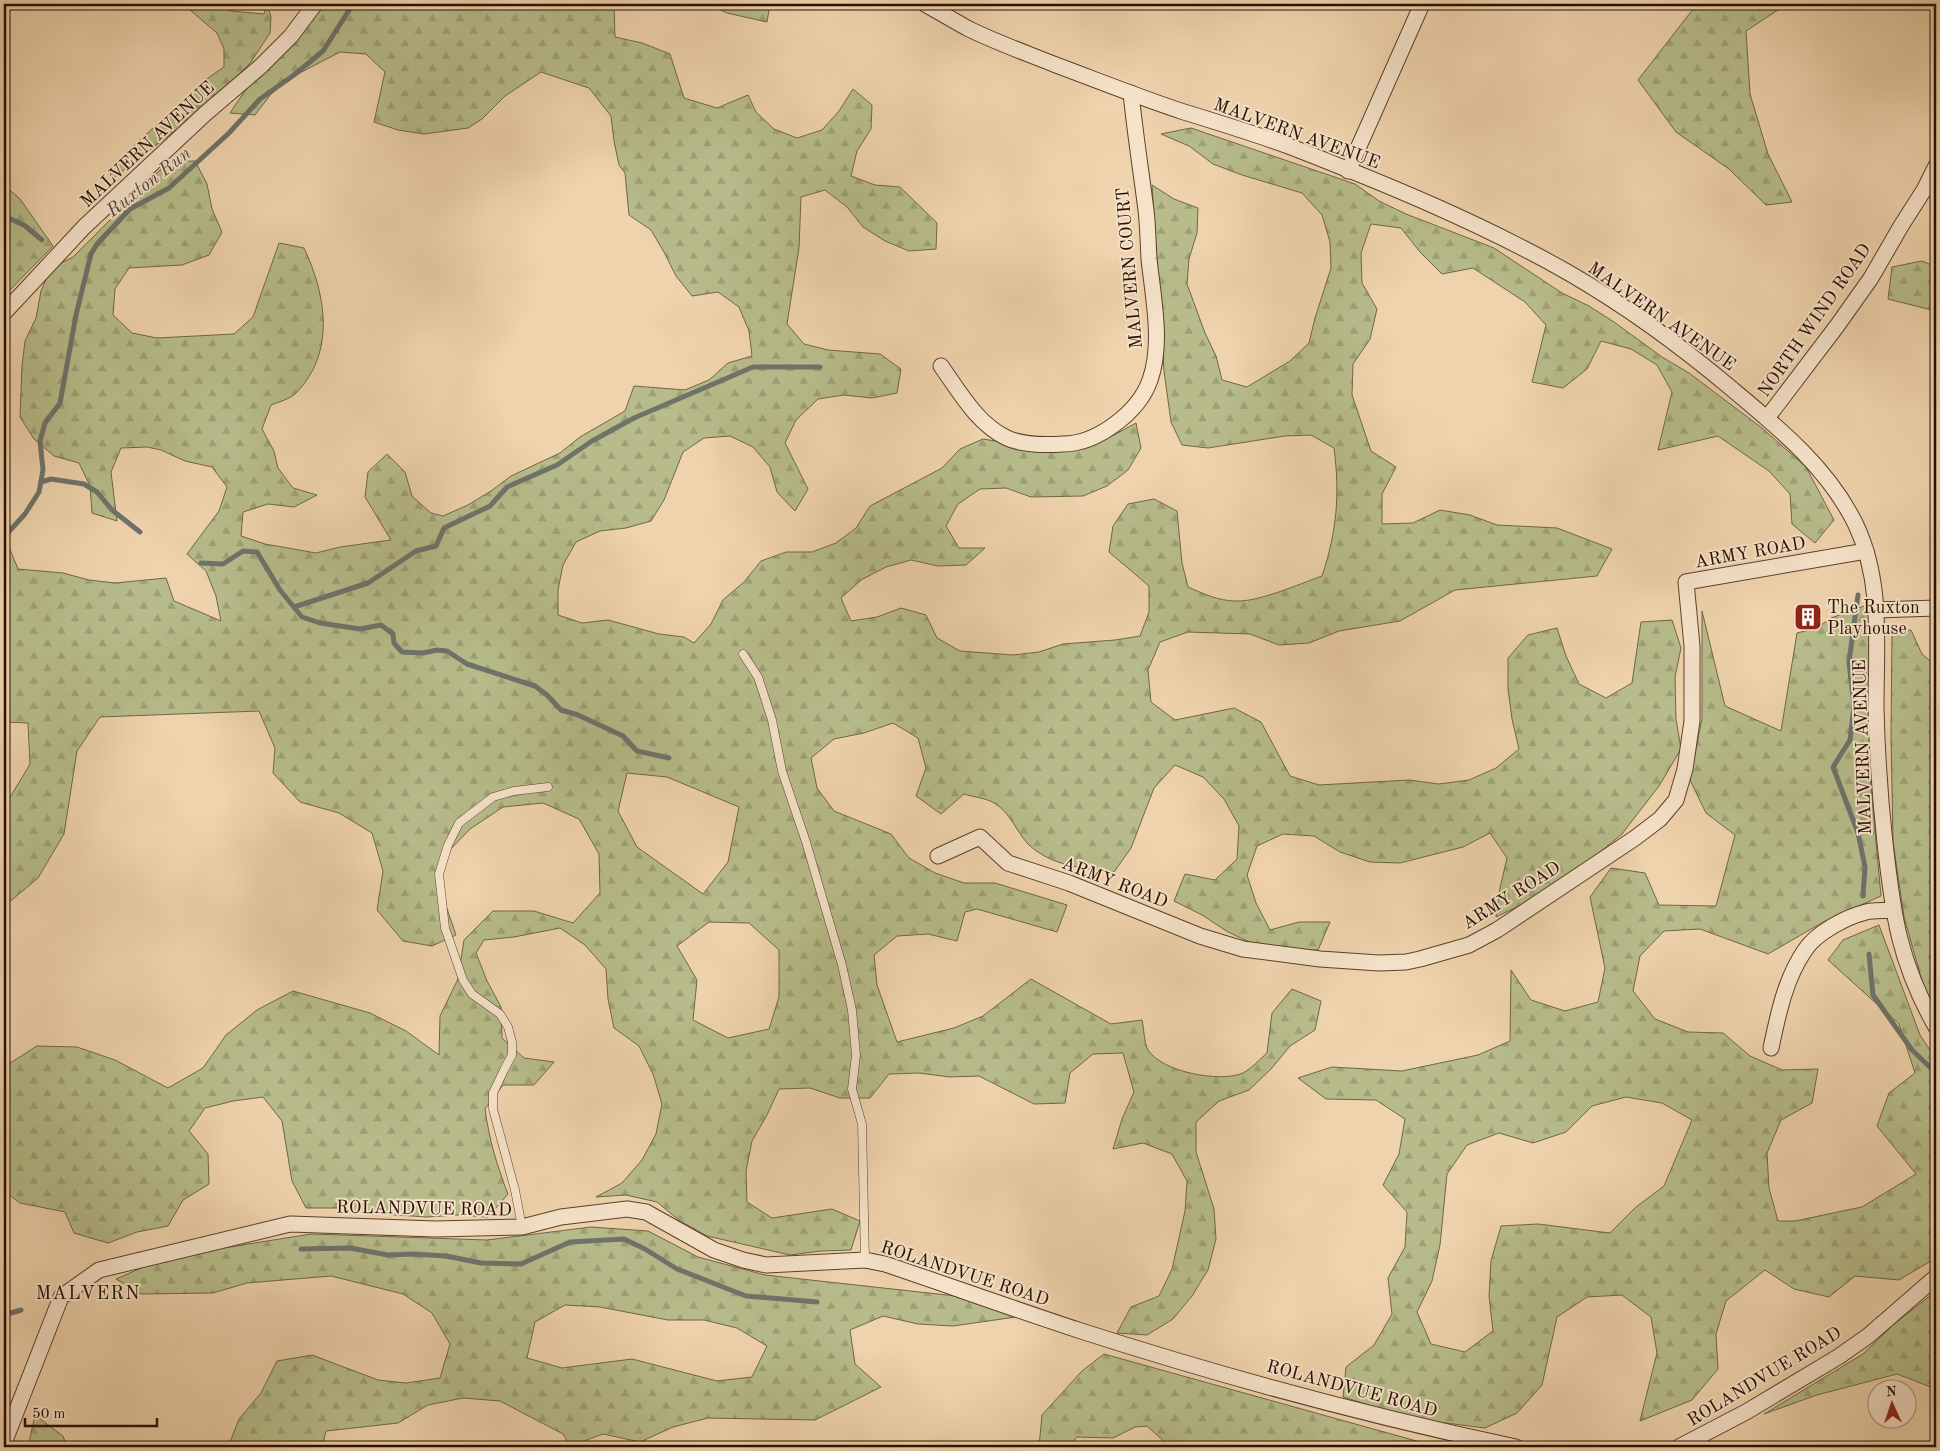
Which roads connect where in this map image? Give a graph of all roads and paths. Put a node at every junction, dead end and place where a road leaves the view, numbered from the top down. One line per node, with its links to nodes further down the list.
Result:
1 (315, 4): 7 (street, MALVERN AVENUE)
2 (925, 4): 4 (street, MALVERN AVENUE)
3 (1422, 4): 6 (street)
4 (1131, 94): 6 (street, MALVERN AVENUE); 8 (street, MALVERN COURT)
5 (1936, 166): 9 (street, NORTH WIND ROAD)
6 (1348, 171): 9 (street, MALVERN AVENUE)
7 (4, 313)
8 (941, 366)
9 (1767, 418): 10 (street, MALVERN AVENUE)
10 (1866, 551): 12 (street, MALVERN AVENUE); 15 (street, ARMY ROAD)
11 (1936, 608): 12 (street)
12 (1876, 610): 16 (street, MALVERN AVENUE)
13 (743, 654): 20 (lane)
14 (548, 787): 19 (lane)
15 (938, 856)
16 (1892, 910): 17 (street, MALVERN AVENUE); 18 (street)
17 (1936, 1027)
18 (1771, 1048)
19 (522, 1227): 20 (street, ROLANDVUE ROAD); 22 (street, ROLANDVUE ROAD)
20 (866, 1260): 23 (street, ROLANDVUE ROAD)
21 (1936, 1277): 24 (street, ROLANDVUE ROAD)
22 (4, 1443)
23 (1516, 1447)
24 (1679, 1447)

